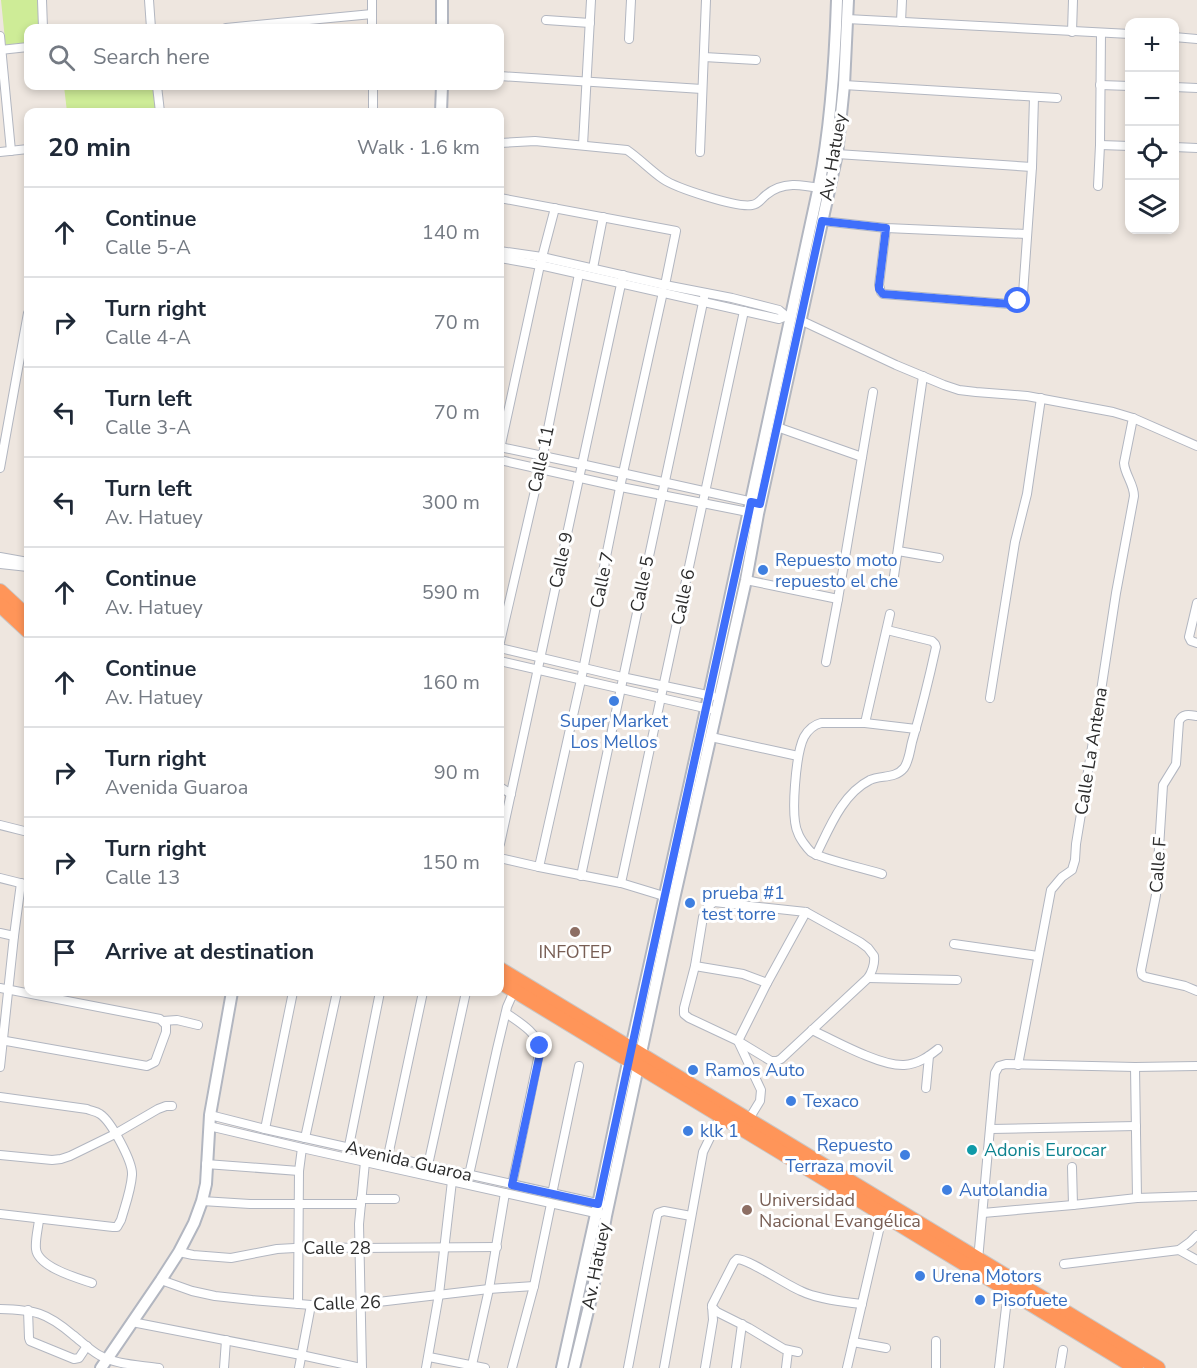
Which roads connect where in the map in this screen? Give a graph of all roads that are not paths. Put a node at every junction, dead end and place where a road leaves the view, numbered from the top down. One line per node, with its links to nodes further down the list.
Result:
1 (42, 0): 17 (street)
2 (149, 0): 18 (street)
3 (372, 0): 12 (street)
4 (442, 0): 21 (main road)
5 (591, 0): 16 (street)
6 (631, 0): 27 (street)
7 (706, 0): 31 (street)
8 (837, 0): 63 (main road, Av. Hatuey)
9 (848, 0): 13 (main road, Av. Hatuey)
10 (902, 0): 15 (street)
11 (1073, 0): 22 (street)
12 (372, 14): 19 (street); 20 (street)
13 (848, 19): 15 (street); 36 (main road, Av. Hatuey)
14 (546, 20): 16 (street)
15 (901, 22): 22 (street)
16 (590, 23): 34 (street)
17 (43, 24)
18 (151, 24)
19 (268, 24)
20 (372, 24)
21 (442, 24)
22 (1071, 32): 23 (street)
23 (1101, 33): 24 (street); 35 (street)
24 (1125, 34)
25 (0, 36): 30 (street)
26 (1179, 37): 28 (street)
27 (629, 39)
28 (1197, 39)
29 (24, 47): 30 (street)
30 (1, 50): 46 (street)
31 (704, 57): 32 (street); 40 (street)
32 (756, 60)
33 (504, 76): 34 (street)
34 (586, 82): 40 (street); 51 (street)
35 (1100, 85): 37 (street); 52 (street)
36 (844, 86): 44 (street); 60 (main road, Av. Hatuey)
37 (1125, 86)
38 (1179, 87): 39 (street)
39 (1197, 88)
40 (702, 89): 59 (street)
41 (158, 90): 47 (street)
42 (373, 90): 48 (street)
43 (442, 90): 49 (main road)
44 (1034, 97): 45 (street); 61 (street)
45 (1057, 98)
46 (3, 101): 57 (street)
47 (160, 108)
48 (373, 108)
49 (441, 108)
50 (504, 143): 51 (street)
51 (583, 145): 63 (street)
52 (1100, 145): 53 (street); 62 (street)
53 (1125, 146)
54 (1179, 147): 55 (street)
55 (1197, 148)
56 (24, 149): 57 (street)
57 (11, 151): 58 (street)
58 (0, 152)
59 (700, 152)
60 (837, 154): 61 (street); 63 (main road, Av. Hatuey)
61 (1032, 167): 69 (street)
62 (1098, 186)
63 (824, 189): 67 (main road, Av. Hatuey); 79 (main road, Av. Hatuey)
64 (504, 199): 65 (street)
65 (555, 208): 66 (street); 72 (street)
66 (603, 217): 73 (street); 76 (street, Calle 7)
67 (822, 221): 68 (street); 79 (main road, Av. Hatuey)
68 (886, 228): 69 (street); 69 (street)
69 (1026, 234)
70 (504, 251): 72 (street)
71 (504, 258): 72 (street)
72 (541, 261): 73 (street); 74 (street); 86 (street)
73 (593, 268): 75 (street)
74 (579, 274): 75 (street); 89 (street, Calle 11)
75 (622, 279): 76 (street); 92 (street, Calle 9)
76 (664, 289): 77 (street); 95 (street, Calle 7)
77 (704, 297): 78 (street); 79 (street); 97 (street, Calle 5)
78 (744, 311): 79 (street); 99 (street, Calle 6)
79 (792, 318): 81 (street); 85 (main road, Av. Hatuey); 102 (main road, Av. Hatuey)
80 (24, 360): 93 (street)
81 (923, 376): 83 (street); 103 (street)
82 (873, 392): 90 (street)
83 (1041, 398): 84 (street); 133 (street)
84 (1133, 418): 87 (street); 159 (street, Calle La Antena)
85 (777, 427): 90 (street); 102 (main road, Av. Hatuey)
86 (504, 430)
87 (1197, 446)
88 (504, 449): 89 (street)
89 (542, 456): 92 (street); 94 (street, Calle 11)
90 (862, 457): 112 (street)
91 (504, 461): 94 (street)
92 (581, 464): 95 (street); 96 (street, Calle 9)
93 (0, 468)
94 (540, 469): 96 (street); 117 (street, Calle 11)
95 (623, 473): 97 (street); 98 (street, Calle 7)
96 (578, 477): 98 (street); 122 (street, Calle 9)
97 (664, 482): 99 (street); 100 (street, Calle 5)
98 (621, 487): 100 (street); 125 (street, Calle 7)
99 (705, 492): 101 (street, Calle 6); 102 (street)
100 (661, 495): 101 (street); 127 (street, Calle 5)
101 (703, 503): 102 (street); 129 (street, Calle 6)
102 (755, 508): 110 (main road, Av. Hatuey); 131 (main road, Av. Hatuey)
103 (897, 551): 105 (street); 109 (street)
104 (0, 557): 106 (street)
105 (939, 558)
106 (24, 561)
107 (0, 564): 108 (street)
108 (24, 567)
109 (894, 576)
110 (746, 580): 112 (street); 131 (main road, Av. Hatuey)
111 (0, 591): 115 (highway)
112 (838, 599): 124 (street)
113 (1197, 603): 120 (street)
114 (0, 605): 118 (highway)
115 (24, 613)
116 (890, 614): 119 (street)
117 (504, 625)
118 (24, 627)
119 (887, 630): 136 (street); 137 (street)
120 (1197, 644)
121 (504, 649): 122 (street)
122 (540, 657): 125 (street); 126 (street, Calle 9)
123 (504, 662): 126 (street)
124 (826, 662)
125 (584, 667): 127 (street); 128 (street, Calle 7)
126 (537, 669): 128 (street); 141 (street, Calle 9)
127 (622, 677): 129 (street); 130 (street, Calle 5)
128 (581, 680): 130 (street); 147 (street, Calle 7)
129 (664, 686): 131 (street); 132 (street, Calle 6)
130 (620, 689): 132 (street); 149 (street, Calle 5)
131 (714, 696): 134 (main road, Av. Hatuey)
132 (661, 698): 134 (street); 152 (street, Calle 6)
133 (990, 698)
134 (711, 710): 138 (main road, Av. Hatuey); 154 (main road, Av. Hatuey)
135 (1197, 716): 169 (street, Calle F)
136 (865, 723): 137 (street); 139 (street)
137 (916, 729): 145 (street)
138 (711, 737): 139 (street); 154 (main road, Av. Hatuey)
139 (798, 756): 145 (street)
140 (504, 790): 141 (street)
141 (511, 794): 142 (street, Calle 9)
142 (504, 826)
143 (1, 827): 144 (street)
144 (24, 831)
145 (816, 855): 148 (street)
146 (504, 859): 147 (street)
147 (538, 867): 149 (street)
148 (882, 874)
149 (581, 876): 152 (street)
150 (0, 878): 151 (street)
151 (24, 884)
152 (621, 884): 154 (street)
153 (24, 889): 157 (street)
154 (669, 898): 185 (main road, Av. Hatuey)
155 (806, 912): 160 (street); 162 (street); 164 (street)
156 (0, 933): 157 (street)
157 (14, 936): 166 (street)
158 (954, 944): 159 (street)
159 (1038, 956): 186 (street, Calle La Antena)
160 (695, 966): 164 (street); 182 (street)
161 (504, 972): 185 (highway)
162 (868, 978): 163 (street); 180 (street)
163 (957, 980)
164 (767, 983): 182 (street)
165 (504, 985): 168 (highway)
166 (4, 988): 167 (street); 181 (street)
167 (24, 991)
168 (514, 991): 177 (street); 185 (highway)
169 (1197, 991)
170 (64, 996): 178 (street)
171 (231, 996): 196 (main road)
172 (292, 996): 198 (street)
173 (336, 996): 201 (street)
174 (379, 996): 202 (street)
175 (422, 996): 205 (street)
176 (465, 996): 209 (street)
177 (506, 1013): 212 (street); 214 (street)
178 (165, 1023): 179 (street); 181 (street)
179 (198, 1025)
180 (812, 1030): 182 (street); 184 (street)
181 (1, 1040): 190 (street)
182 (738, 1041): 195 (street)
183 (938, 1048): 184 (street)
184 (929, 1056): 191 (street)
185 (635, 1057): 194 (highway); 226 (main road, Av. Hatuey)
186 (1018, 1065): 189 (street); 199 (street)
187 (1197, 1065): 189 (street)
188 (579, 1066): 216 (street)
189 (1135, 1066): 197 (street)
190 (0, 1067)
191 (926, 1088)
192 (0, 1097): 200 (street)
193 (172, 1106): 200 (street)
194 (723, 1110): 195 (highway); 225 (highway); 229 (street)
195 (749, 1119): 225 (highway)
196 (210, 1121): 198 (street, Avenida Guaroa); 203 (street, Avenida Guaroa); 208 (main road)
197 (1136, 1126): 199 (street); 218 (street)
198 (265, 1129): 201 (street, Avenida Guaroa)
199 (991, 1129): 227 (street)
200 (115, 1134): 204 (street); 230 (street)
201 (305, 1138): 202 (street, Avenida Guaroa)
202 (349, 1147): 205 (street, Avenida Guaroa); 206 (street)
203 (302, 1148): 206 (street, Avenida Guaroa); 211 (street)
204 (0, 1155)
205 (388, 1156): 209 (street, Avenida Guaroa)
206 (347, 1158): 207 (street, Avenida Guaroa)
207 (365, 1162): 213 (street, Avenida Guaroa); 221 (street)
208 (206, 1164): 211 (street); 220 (main road)
209 (428, 1165): 212 (street, Avenida Guaroa)
210 (1072, 1167): 224 (street)
211 (299, 1171): 222 (street)
212 (469, 1175): 214 (street, Avenida Guaroa)
213 (452, 1181): 215 (street, Avenida Guaroa); 232 (street)
214 (512, 1185): 216 (street, Avenida Guaroa)
215 (505, 1193): 223 (street, Avenida Guaroa); 233 (street)
216 (552, 1194): 226 (street, Avenida Guaroa)
217 (1197, 1196): 218 (street)
218 (1137, 1198): 224 (street)
219 (395, 1199): 221 (street)
220 (202, 1201): 222 (street); 237 (main road)
221 (361, 1201): 222 (street); 235 (street)
222 (298, 1204): 234 (street)
223 (551, 1204): 226 (street, Avenida Guaroa); 243 (street)
224 (1073, 1205): 227 (street)
225 (884, 1209): 240 (highway); 249 (street)
226 (602, 1210): 275 (main road, Av. Hatuey); 276 (main road, Av. Hatuey)
227 (983, 1213): 240 (street)
228 (0, 1214): 230 (street)
229 (691, 1216): 277 (street); 278 (street)
230 (39, 1220): 242 (street)
231 (1197, 1235): 236 (street)
232 (445, 1247): 233 (street, Calle 28); 235 (street, Calle 28); 246 (street)
233 (497, 1247): 244 (street)
234 (298, 1248): 235 (street, Calle 28); 237 (street, Calle 28); 247 (street)
235 (359, 1248): 248 (street)
236 (1179, 1250): 238 (street); 239 (street)
237 (179, 1252): 241 (main road)
238 (1197, 1260)
239 (1064, 1264)
240 (977, 1265): 245 (highway); 287 (highway)
241 (161, 1280): 247 (street, Calle 26); 254 (main road)
242 (92, 1283)
243 (534, 1286): 244 (street, Calle 26); 274 (street)
244 (489, 1289): 246 (street, Calle 26); 267 (street)
245 (1008, 1290): 284 (street); 286 (highway)
246 (439, 1294): 248 (street, Calle 26); 265 (street)
247 (298, 1304): 250 (street, Calle 26)
248 (361, 1304): 250 (street, Calle 26); 271 (street)
249 (862, 1304): 251 (street); 258 (street)
250 (311, 1305): 264 (street)
251 (712, 1307): 255 (street); 279 (street)
252 (0, 1309): 253 (street)
253 (28, 1310): 259 (street); 259 (street)
254 (132, 1322): 256 (street); 266 (main road)
255 (742, 1324): 262 (street); 280 (street)
256 (226, 1340): 264 (street); 269 (street)
257 (936, 1341): 283 (street)
258 (853, 1342): 260 (street); 282 (street)
259 (87, 1346): 266 (street)
260 (886, 1348)
261 (1063, 1350): 285 (street)
262 (788, 1351): 263 (street); 281 (street)
263 (798, 1352)
264 (301, 1355): 270 (street); 271 (street)
265 (429, 1357): 267 (street); 272 (street)
266 (104, 1363): 268 (street)
267 (472, 1365): 273 (street)
268 (159, 1368)
269 (224, 1368)
270 (299, 1368)
271 (361, 1368)
272 (427, 1368)
273 (485, 1368)
274 (512, 1368)
275 (562, 1368)
276 (574, 1368)
277 (628, 1368)
278 (664, 1368)
279 (705, 1368)
280 (736, 1368)
281 (786, 1368)
282 (847, 1368)
283 (936, 1368)
284 (999, 1368)
285 (1060, 1368)
286 (1136, 1368)
287 (1158, 1368)

